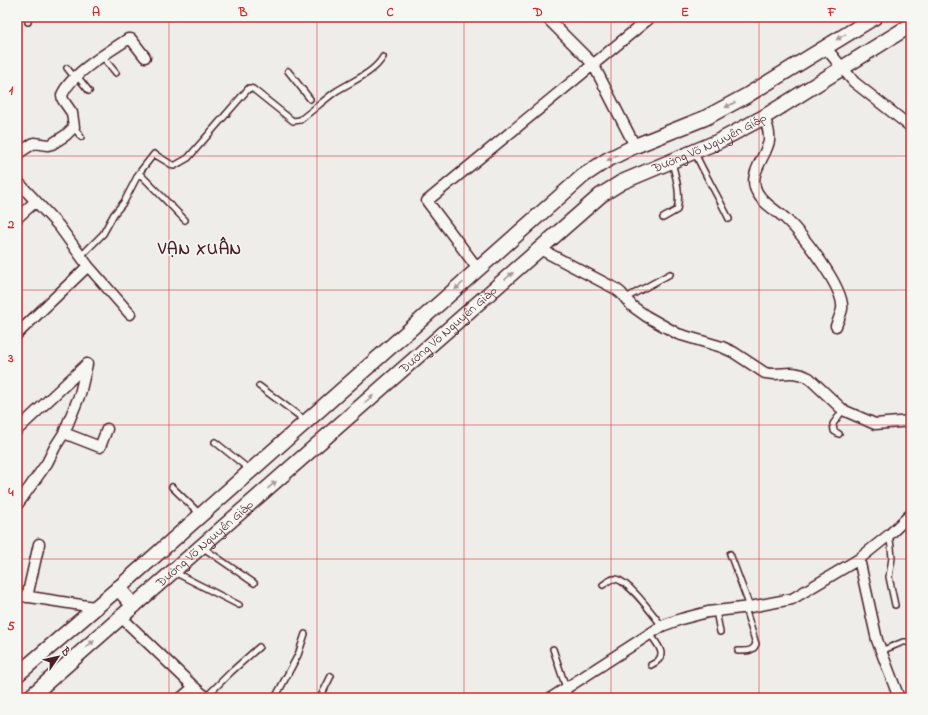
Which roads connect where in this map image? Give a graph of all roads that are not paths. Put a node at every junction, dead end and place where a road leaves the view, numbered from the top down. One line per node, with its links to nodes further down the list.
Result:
1 (546, 17): 9 (street)
2 (651, 17): 9 (street)
3 (875, 17): 5 (main road, Đường Võ Nguyên Giáp, one-way to 5)
4 (911, 25): 11 (main road, Đường Võ Nguyên Giáp)
5 (825, 47): 11 (street); 21 (main road, Đường Võ Nguyên Giáp, one-way to 21)
6 (102, 56): 7 (street); 13 (lane); 14 (street)
7 (145, 57)
8 (383, 57): 25 (lane)
9 (593, 64): 21 (street); 35 (street)
10 (67, 68): 14 (lane)
11 (842, 69): 17 (main road, Đường Võ Nguyên Giáp); 18 (street)
12 (288, 71): 16 (lane)
13 (116, 73)
14 (76, 77): 15 (lane); 19 (street)
15 (89, 91)
16 (310, 99)
17 (764, 117): 22 (main road, Đường Võ Nguyên Giáp); 39 (street)
18 (910, 122)
19 (74, 127): 20 (lane); 23 (street)
20 (81, 137)
21 (635, 146): 35 (main road, Đường Võ Nguyên Giáp, one-way to 35)
22 (694, 152): 24 (main road, Đường Võ Nguyên Giáp); 30 (lane)
23 (17, 154)
24 (672, 161): 29 (lane); 32 (main road, Đường Võ Nguyên Giáp)
25 (139, 174): 31 (lane); 33 (lane)
26 (17, 181): 27 (street)
27 (36, 201): 28 (street); 33 (street)
28 (17, 218)
29 (663, 218)
30 (729, 219)
31 (185, 220)
32 (540, 249): 37 (street); 57 (main road, Đường Võ Nguyên Giáp, one-way to 32)
33 (81, 256): 34 (street)
34 (88, 266): 38 (street); 40 (street)
35 (478, 269): 43 (main road, Đường Võ Nguyên Giáp, one-way to 43)
36 (670, 274): 37 (lane)
37 (626, 298): 42 (street)
38 (130, 314)
39 (836, 326)
40 (17, 334)
41 (259, 386): 43 (lane)
42 (844, 410): 44 (street); 48 (lane)
43 (306, 421): 50 (main road, Đường Võ Nguyên Giáp)
44 (911, 421)
45 (107, 428): 47 (street)
46 (17, 430): 47 (street)
47 (64, 433): 52 (street)
48 (839, 434)
49 (215, 442): 50 (lane)
50 (250, 470): 53 (main road, Đường Võ Nguyên Giáp)
51 (172, 487): 53 (lane)
52 (17, 505)
53 (201, 514): 63 (main road, Đường Võ Nguyên Giáp)
54 (911, 514): 55 (street)
55 (889, 535): 59 (street); 66 (lane)
56 (39, 544): 64 (street)
57 (201, 546): 60 (main road, Đường Võ Nguyên Giáp); 61 (lane)
58 (730, 554): 69 (lane)
59 (859, 559): 69 (street); 80 (street)
60 (173, 572): 65 (lane); 67 (main road, Đường Võ Nguyên Giáp)
61 (254, 583)
62 (603, 585): 72 (lane)
63 (118, 588): 67 (main road); 68 (main road, Đường Võ Nguyên Giáp)
64 (22, 596): 68 (street)
65 (240, 605)
66 (896, 605)
67 (134, 606): 71 (main road, Đường Võ Nguyên Giáp)
68 (94, 607): 82 (main road, Đường Võ Nguyên Giáp)
69 (748, 607): 70 (street); 79 (lane)
70 (716, 611): 72 (street); 73 (lane)
71 (121, 617): 84 (street); 86 (main road, Đường Võ Nguyên Giáp, one-way to 71)
72 (662, 626): 75 (street)
73 (720, 632)
74 (305, 634): 89 (lane)
75 (650, 634): 81 (lane); 85 (street)
76 (911, 644): 80 (lane)
77 (259, 647): 88 (lane)
78 (553, 649): 85 (lane)
79 (738, 651)
80 (882, 651): 93 (street)
81 (651, 664)
82 (17, 675)
83 (331, 676): 90 (lane)
84 (194, 687): 87 (street); 88 (street)
85 (566, 689): 91 (street); 92 (lane)
86 (29, 698)
87 (181, 698)
88 (206, 698)
89 (275, 698)
90 (320, 698)
91 (551, 698)
92 (571, 698)
93 (899, 698)

